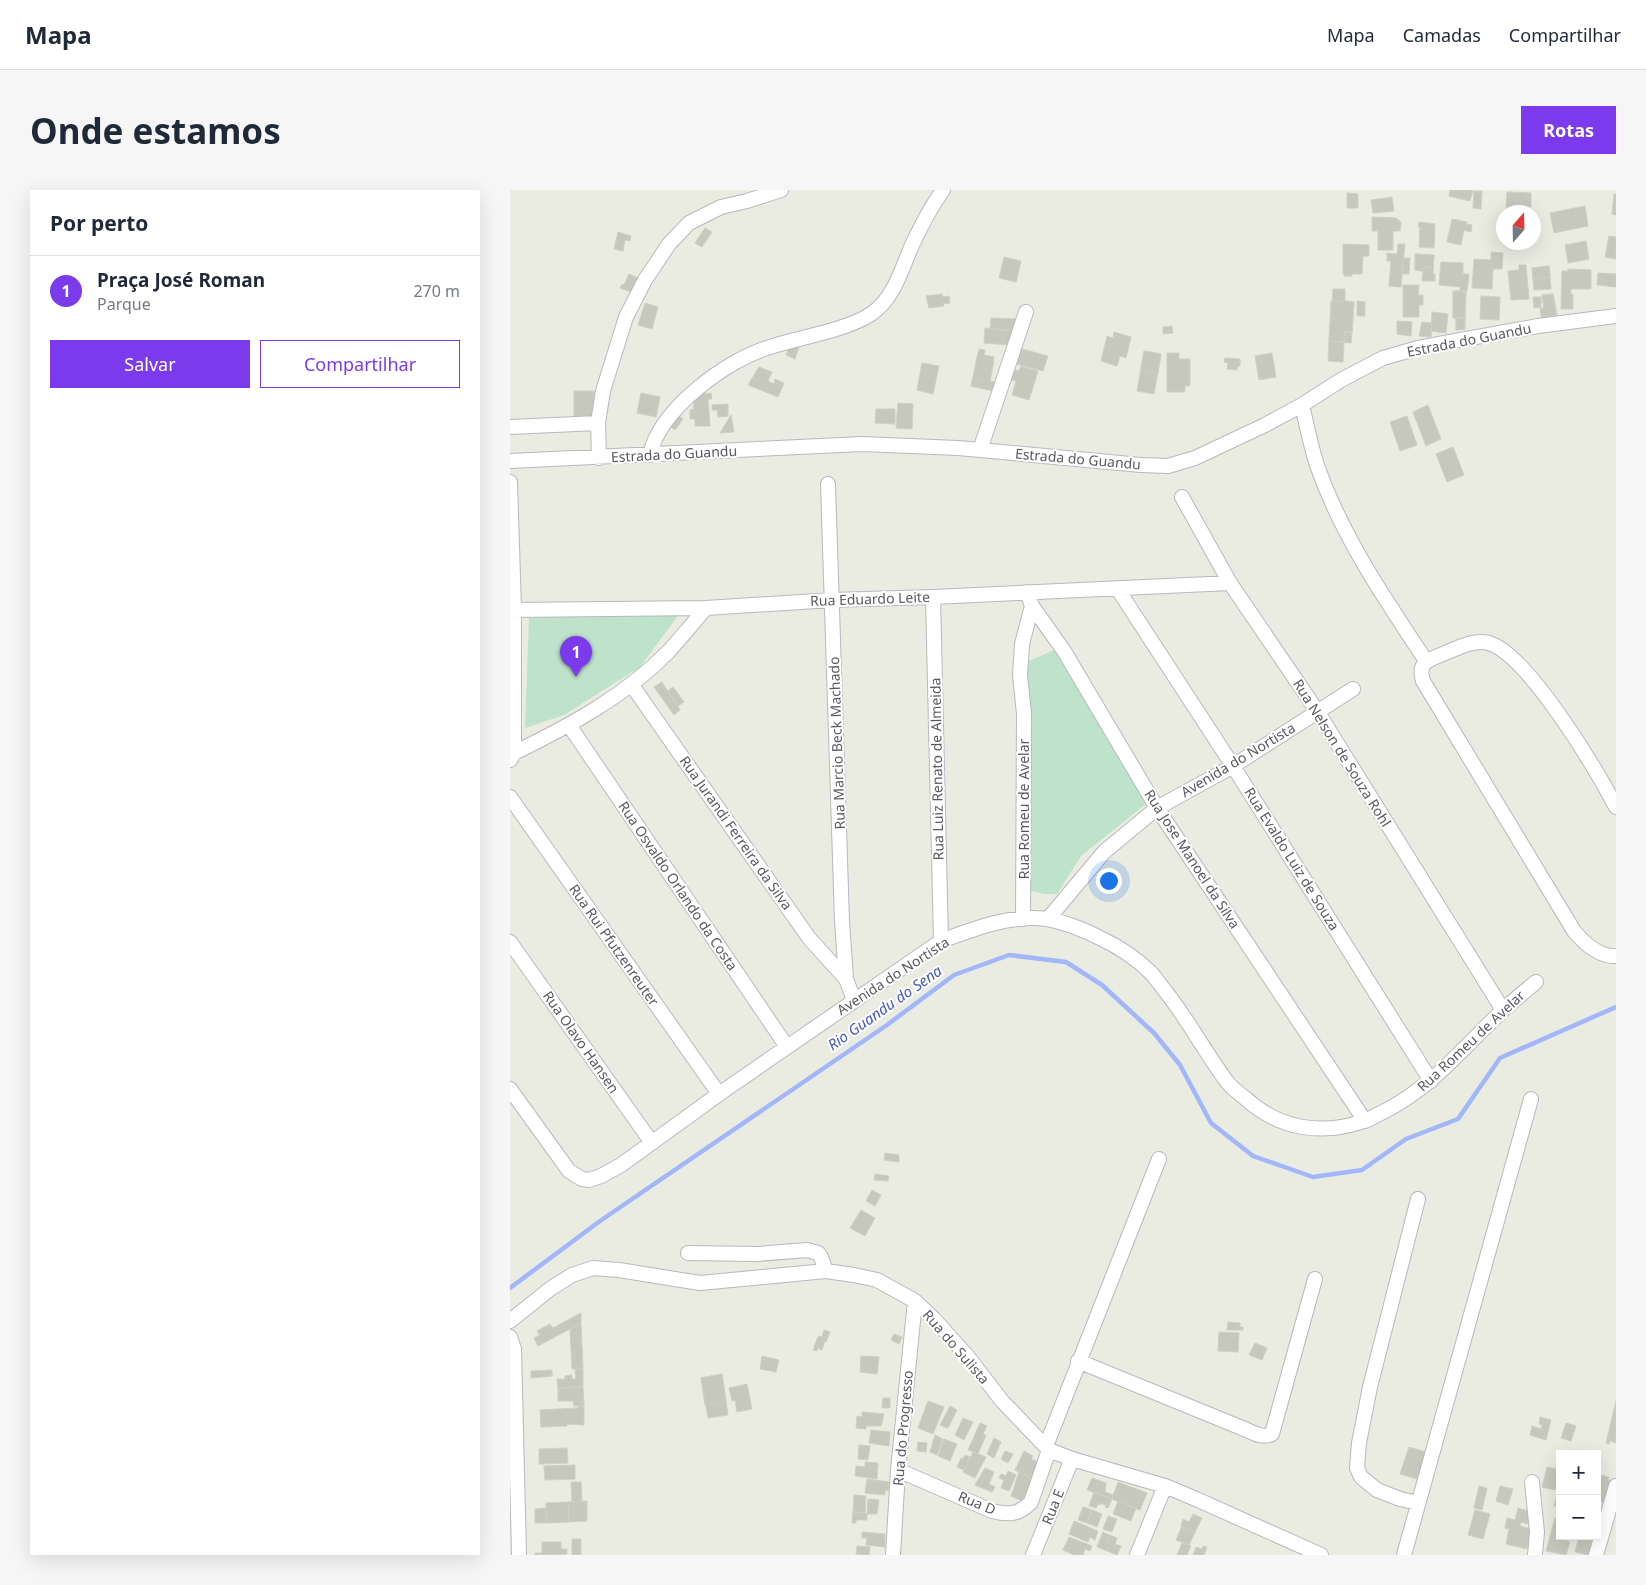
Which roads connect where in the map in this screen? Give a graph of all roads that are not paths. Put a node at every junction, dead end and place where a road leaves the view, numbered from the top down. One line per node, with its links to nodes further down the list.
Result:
1 (781, 190): 6 (street)
2 (943, 190): 9 (street)
3 (1026, 312): 8 (street)
4 (1616, 316): 5 (street, Estrada do Guandu)
5 (1302, 405): 8 (street, Estrada do Guandu); 23 (street)
6 (598, 423): 7 (street); 10 (street)
7 (510, 427)
8 (980, 450): 9 (street, Estrada do Guandu)
9 (650, 456): 10 (street, Estrada do Guandu)
10 (599, 458): 11 (street, Estrada do Guandu)
11 (510, 461)
12 (510, 482): 22 (street)
13 (828, 484): 19 (street, Rua Marcio Beck Machado)
14 (1182, 497): 15 (street, Rua Nelson de Souza Rohl)
15 (1230, 583): 16 (street, Rua Eduardo Leite); 26 (street, Rua Nelson de Souza Rohl)
16 (1117, 588): 17 (street, Rua Eduardo Leite); 29 (street, Rua Evaldo Luiz de Souza)
17 (1027, 592): 18 (street, Rua Eduardo Leite); 20 (street, Rua Jose Manoel da Silva)
18 (933, 597): 19 (street, Rua Eduardo Leite); 35 (street, Rua Luiz Renato de Almeida)
19 (832, 600): 21 (street, Rua Eduardo Leite); 38 (street, Rua Marcio Beck Machado)
20 (1032, 606): 32 (street, Rua Jose Manoel da Silva); 33 (street, Rua Romeu de Avelar)
21 (706, 608): 22 (street, Rua Eduardo Leite); 24 (street)
22 (512, 610): 28 (street)
23 (1426, 661): 31 (street); 37 (street)
24 (631, 684): 27 (street); 38 (street, Rua Jurandi Ferreira da Silva)
25 (1353, 689): 26 (street, Avenida do Nortista)
26 (1317, 711): 29 (street, Avenida do Nortista); 41 (street, Rua Nelson de Souza Rohl)
27 (569, 725): 28 (street); 42 (street, Rua Osvaldo Orlando da Costa)
28 (512, 757)
29 (1233, 766): 32 (street, Avenida do Nortista); 43 (street, Rua Evaldo Luiz de Souza)
30 (510, 797): 45 (street, Rua Rui Pfutzenreuter)
31 (1616, 807)
32 (1157, 808): 34 (street, Avenida do Nortista); 47 (street, Rua Jose Manoel da Silva)
33 (1023, 919): 34 (street, Avenida do Nortista); 35 (street, Avenida do Nortista)
34 (1048, 920): 47 (street, Rua Romeu de Avelar)
35 (941, 941): 40 (street, Avenida do Nortista)
36 (510, 942): 48 (street, Rua Olavo Hansen)
37 (1616, 956)
38 (846, 979): 40 (street, Rua Marcio Beck Machado)
39 (1536, 982): 41 (street, Rua Romeu de Avelar)
40 (854, 1000): 42 (street, Avenida do Nortista)
41 (1503, 1010): 43 (street, Rua Romeu de Avelar)
42 (787, 1047): 45 (street, Avenida do Nortista)
43 (1432, 1081): 47 (street, Rua Romeu de Avelar)
44 (510, 1088): 48 (street, Avenida do Nortista)
45 (719, 1094): 48 (street, Avenida do Nortista)
46 (1531, 1099): 64 (street)
47 (1365, 1121)
48 (652, 1143)
49 (1159, 1159): 57 (street, Rua D)
50 (1418, 1199): 64 (street)
51 (688, 1252): 52 (street)
52 (826, 1272): 54 (street, Rua do Sulista); 55 (street, Rua do Sulista)
53 (1315, 1279): 57 (street)
54 (915, 1301): 58 (street, Rua do Sulista); 60 (street, Rua do Progresso)
55 (510, 1321)
56 (510, 1337): 65 (street)
57 (1078, 1361): 58 (street, Rua D)
58 (1047, 1448): 59 (street, Rua do Sulista); 60 (street, Rua D)
59 (1072, 1459): 62 (street, Rua do Sulista); 67 (street, Rua E)
60 (898, 1470): 66 (street, Rua do Progresso)
61 (1532, 1482): 71 (street)
62 (1165, 1486): 68 (street); 69 (street, Rua do Sulista)
63 (1616, 1486): 72 (street)
64 (1418, 1503): 70 (street)
65 (518, 1555)
66 (892, 1555)
67 (1033, 1555)
68 (1137, 1555)
69 (1321, 1555)
70 (1404, 1555)
71 (1535, 1555)
72 (1596, 1555)

